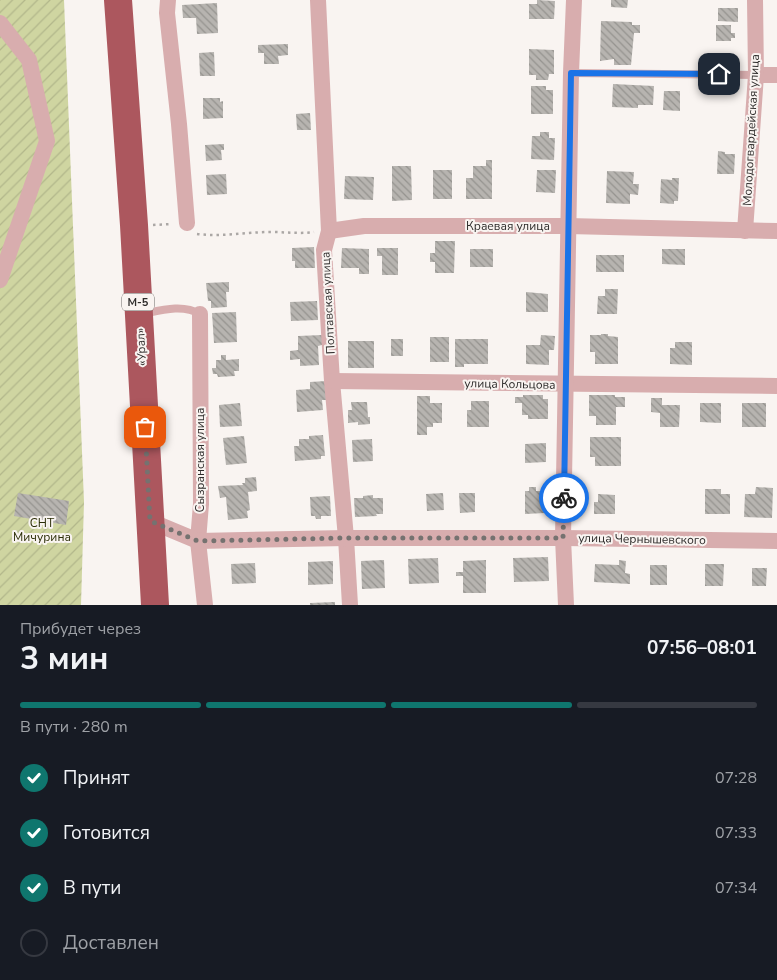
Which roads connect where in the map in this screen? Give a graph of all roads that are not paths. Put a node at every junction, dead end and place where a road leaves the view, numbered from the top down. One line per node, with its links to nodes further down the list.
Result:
1 (118, 0): 17 (highway, «Урал» / М-5)
2 (168, 0): 10 (street)
3 (318, 0): 13 (street, Полтавская улица)
4 (574, 0): 7 (street)
5 (755, 0): 8 (street, Молодогвардейская улица)
6 (0, 22): 15 (street)
7 (571, 73): 8 (lane); 11 (street)
8 (756, 75): 9 (street); 12 (street, Молодогвардейская улица)
9 (777, 75)
10 (187, 223)
11 (568, 226): 12 (street, Краевая улица); 13 (street, Краевая улица); 19 (street)
12 (745, 230): 14 (street, Краевая улица)
13 (328, 231): 18 (street, Полтавская улица)
14 (777, 231)
15 (0, 280)
16 (200, 314): 17 (lane); 24 (street, Сызранская улица)
17 (139, 315): 21 (highway, «Урал» / М-5)
18 (332, 382): 19 (street, улица Кольцова); 22 (street, Полтавская улица)
19 (566, 385): 20 (street, улица Кольцова); 23 (street)
20 (777, 386)
21 (150, 521): 24 (street, улица Чернышевского); 26 (highway, «Урал» / М-5)
22 (346, 538): 23 (street, улица Чернышевского); 24 (street, улица Чернышевского); 28 (street, Полтавская улица)
23 (563, 538): 25 (street, улица Чернышевского); 29 (street)
24 (198, 541): 27 (street, Сызранская улица)
25 (777, 541)
26 (155, 605)
27 (205, 605)
28 (350, 605)
29 (566, 605)

